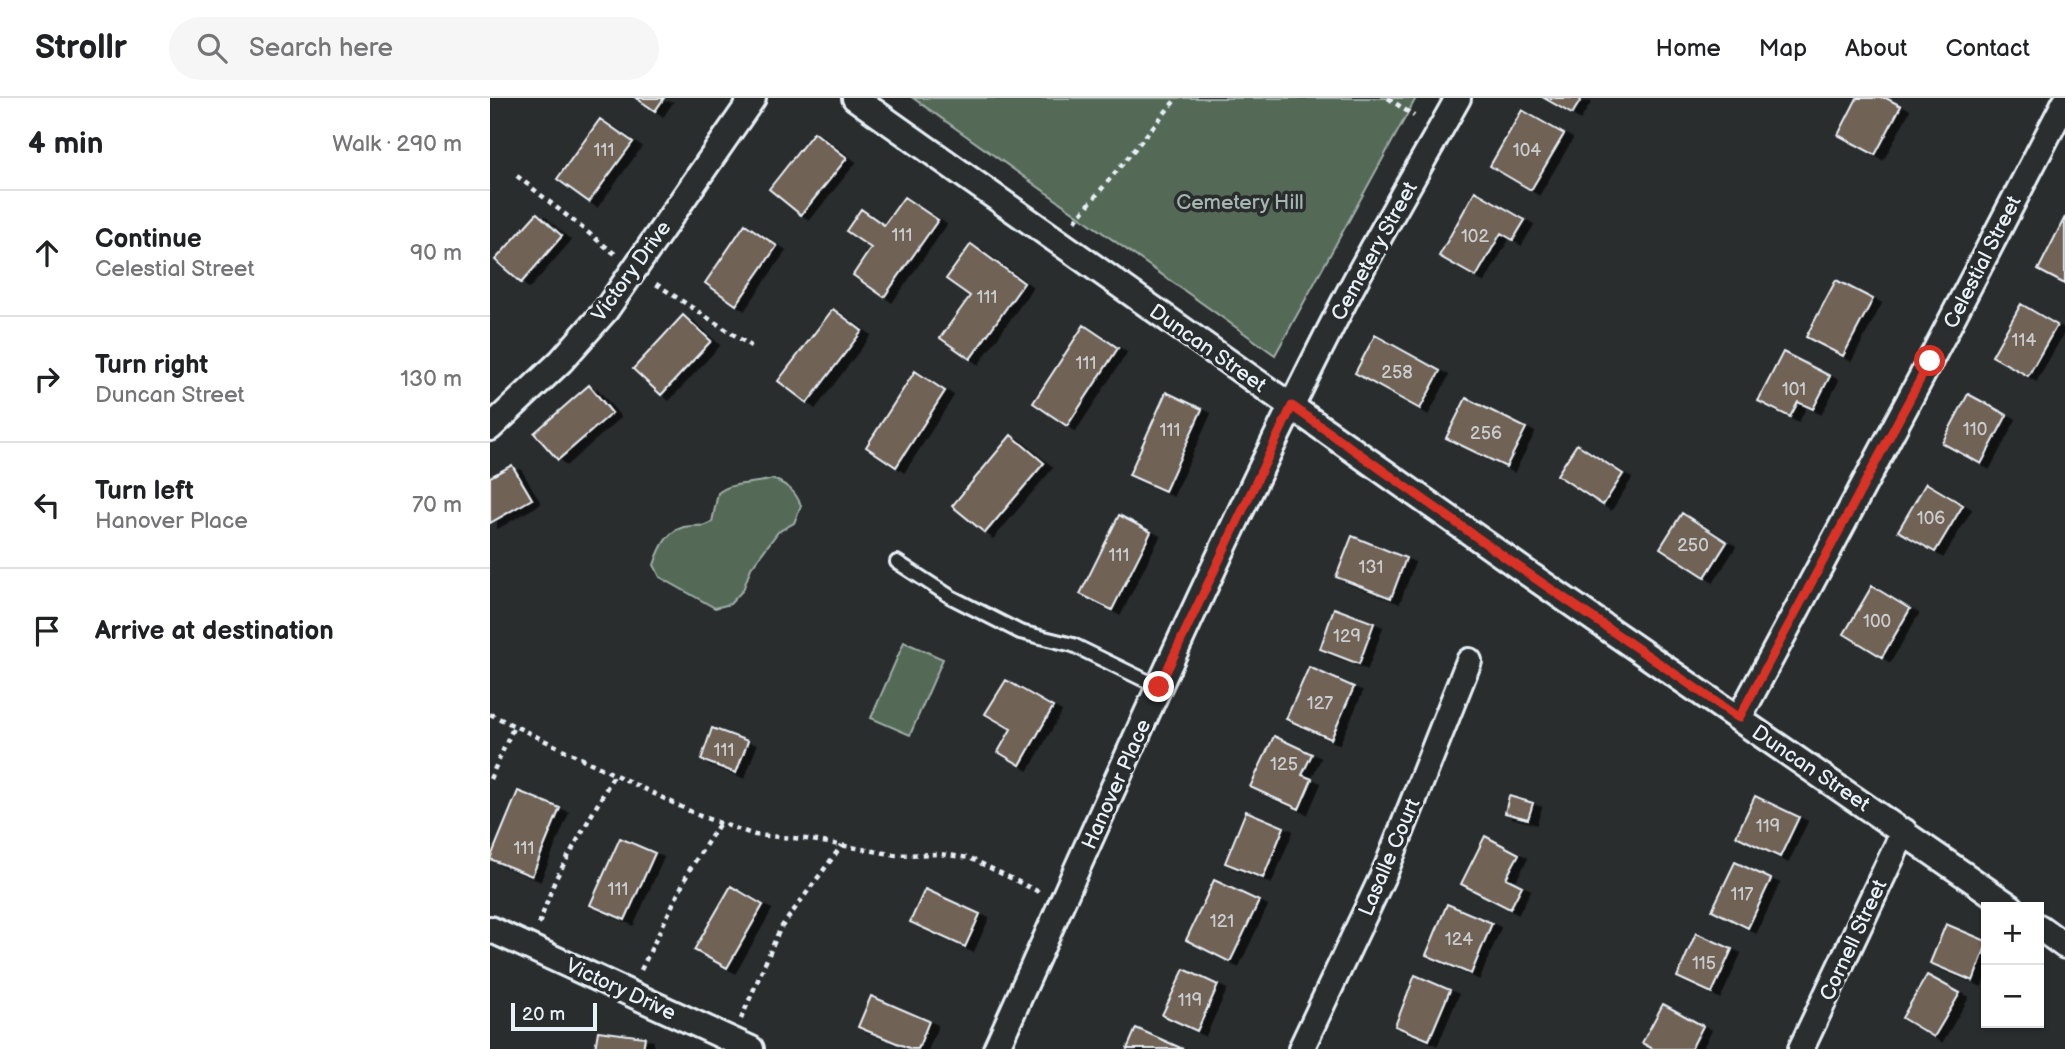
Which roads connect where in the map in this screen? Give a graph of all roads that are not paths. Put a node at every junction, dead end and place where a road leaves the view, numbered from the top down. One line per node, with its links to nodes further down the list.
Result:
1 (752, 98): 6 (street, Victory Drive)
2 (855, 98): 5 (street, Duncan Street)
3 (1458, 98): 5 (street, Cemetery Street)
4 (2065, 102): 10 (street, Celestial Street)
5 (1292, 406): 9 (street, Hanover Place); 10 (street, Duncan Street)
6 (490, 428)
7 (897, 562): 9 (lane)
8 (1469, 661): 18 (street, Lasalle Court)
9 (1159, 687): 17 (street, Hanover Place)
10 (1739, 718): 11 (street, Duncan Street)
11 (1904, 831): 12 (street, Duncan Street); 19 (street, Cornell Street)
12 (2004, 902)
13 (490, 929): 16 (street, Victory Drive)
14 (2044, 931): 15 (street)
15 (2065, 946)
16 (742, 1045)
17 (996, 1049)
18 (1301, 1049)
19 (1801, 1049)

